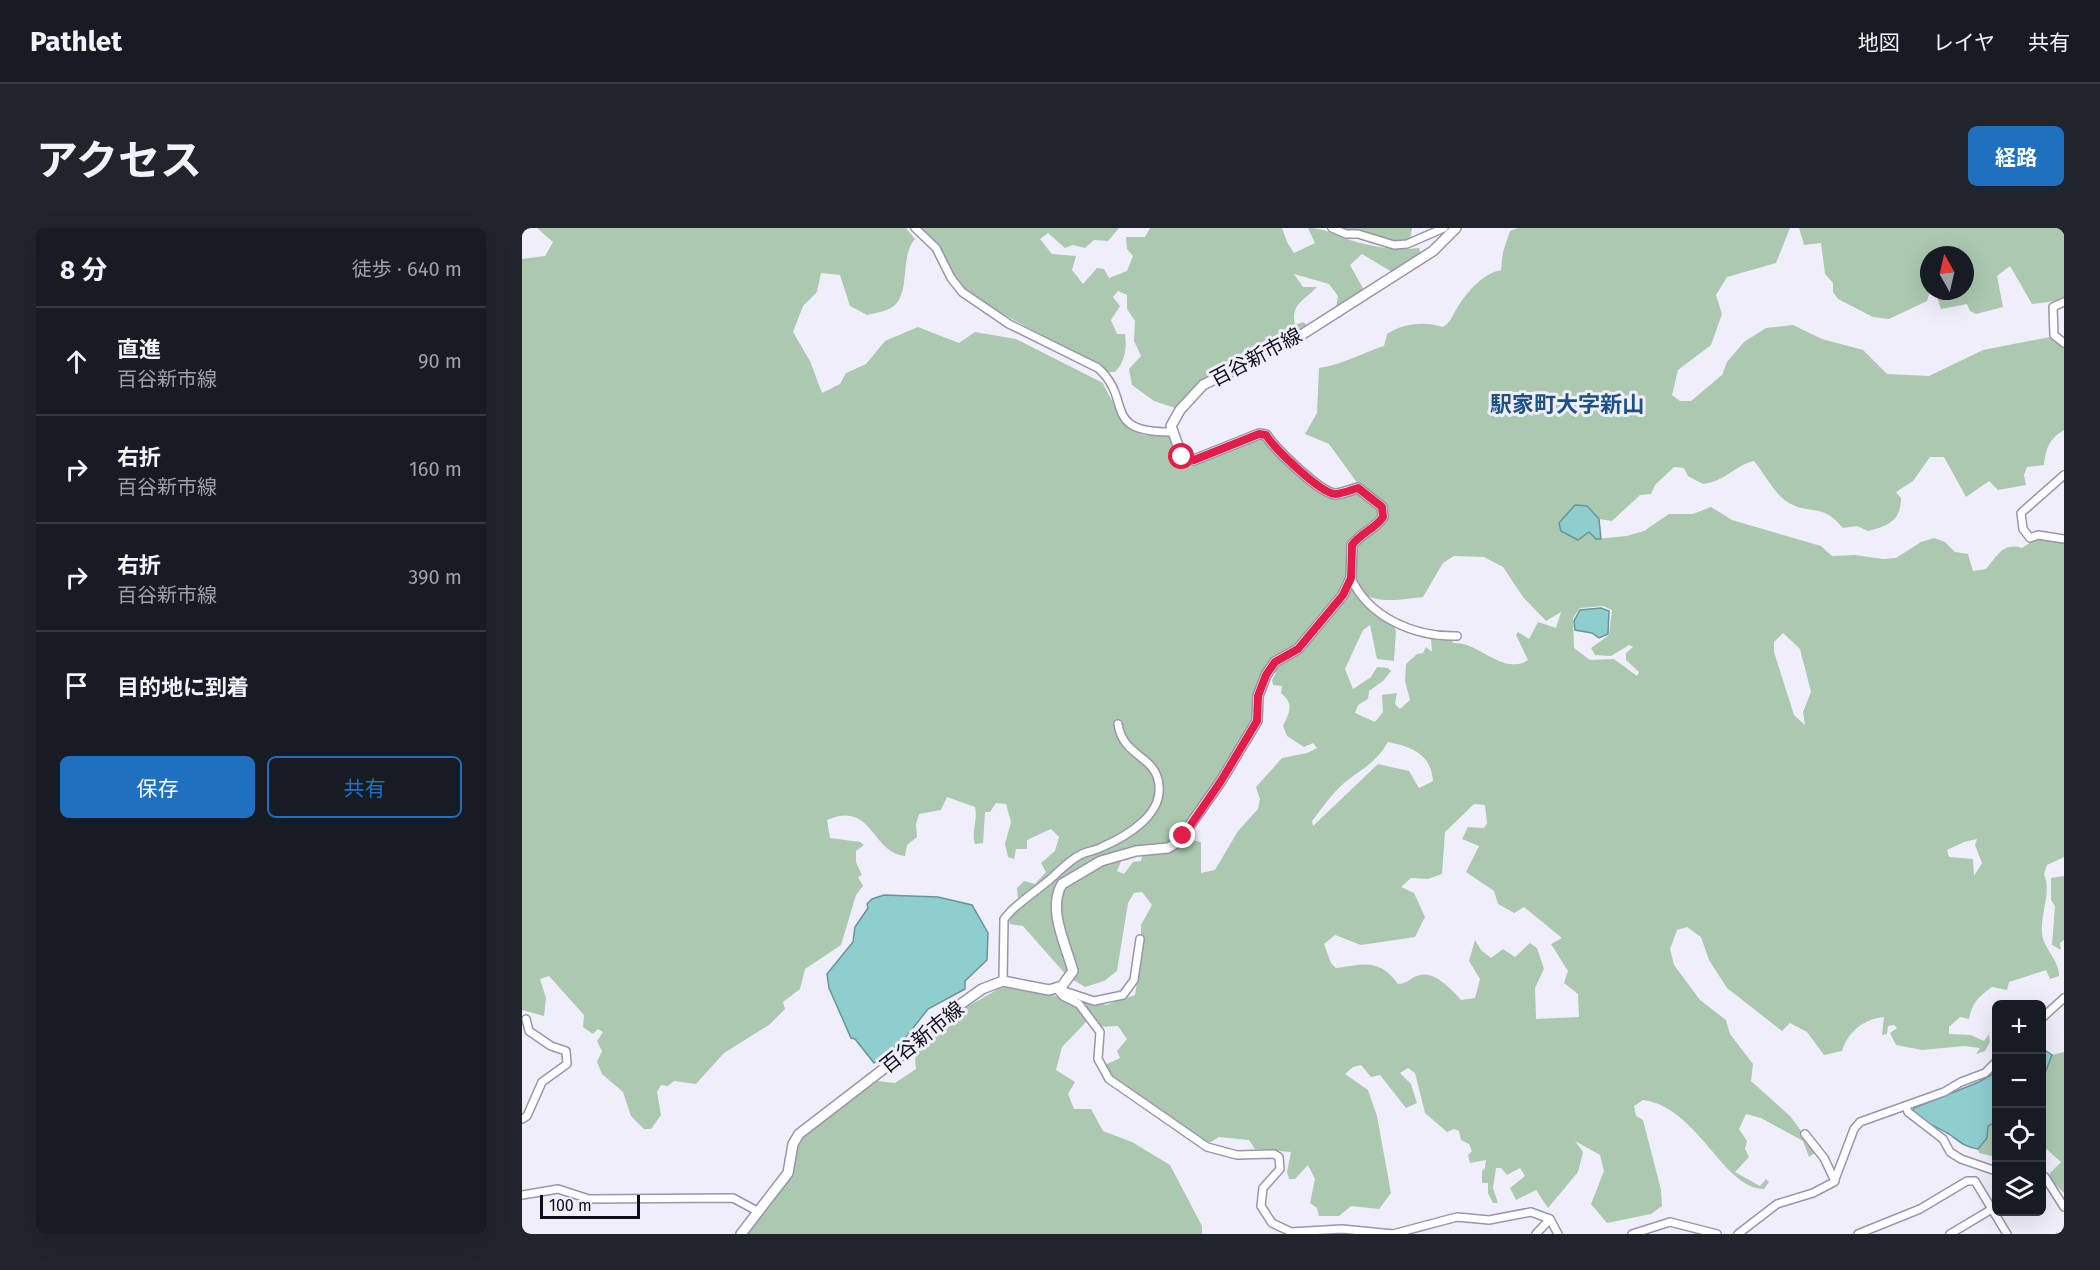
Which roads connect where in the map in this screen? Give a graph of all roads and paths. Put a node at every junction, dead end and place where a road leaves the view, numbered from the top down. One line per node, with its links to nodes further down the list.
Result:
1 (915, 228): 7 (street)
2 (1332, 228): 3 (street)
3 (1444, 228)
4 (1456, 228): 7 (main road, 百谷新市線)
5 (2064, 302): 6 (street)
6 (2064, 344)
7 (1172, 432): 10 (main road)
8 (2064, 475): 9 (street)
9 (2064, 539)
10 (1351, 578): 11 (street); 15 (main road)
11 (1457, 636)
12 (1119, 724): 14 (street)
13 (1140, 939): 15 (street)
14 (1003, 981): 15 (main road); 30 (main road, 百谷新市線)
15 (1056, 988): 31 (street)
16 (2064, 998): 17 (street)
17 (2046, 1014)
18 (526, 1019): 21 (street)
19 (1992, 1066): 20 (street)
20 (1906, 1106): 23 (street); 25 (street)
21 (522, 1119)
22 (1805, 1134): 25 (street)
23 (1992, 1169)
24 (2046, 1180): 29 (street)
25 (1835, 1181): 38 (street)
26 (522, 1195): 30 (street)
27 (1992, 1204): 28 (street)
28 (1990, 1207): 32 (street); 40 (street); 41 (street)
29 (2064, 1207)
30 (758, 1211): 33 (main road, 百谷新市線)
31 (1550, 1219): 34 (street); 35 (street)
32 (1870, 1232): 39 (street)
33 (741, 1234)
34 (1536, 1234)
35 (1558, 1234)
36 (1632, 1234): 37 (street)
37 (1717, 1234)
38 (1738, 1234)
39 (1858, 1234)
40 (1950, 1234)
41 (2007, 1234)

